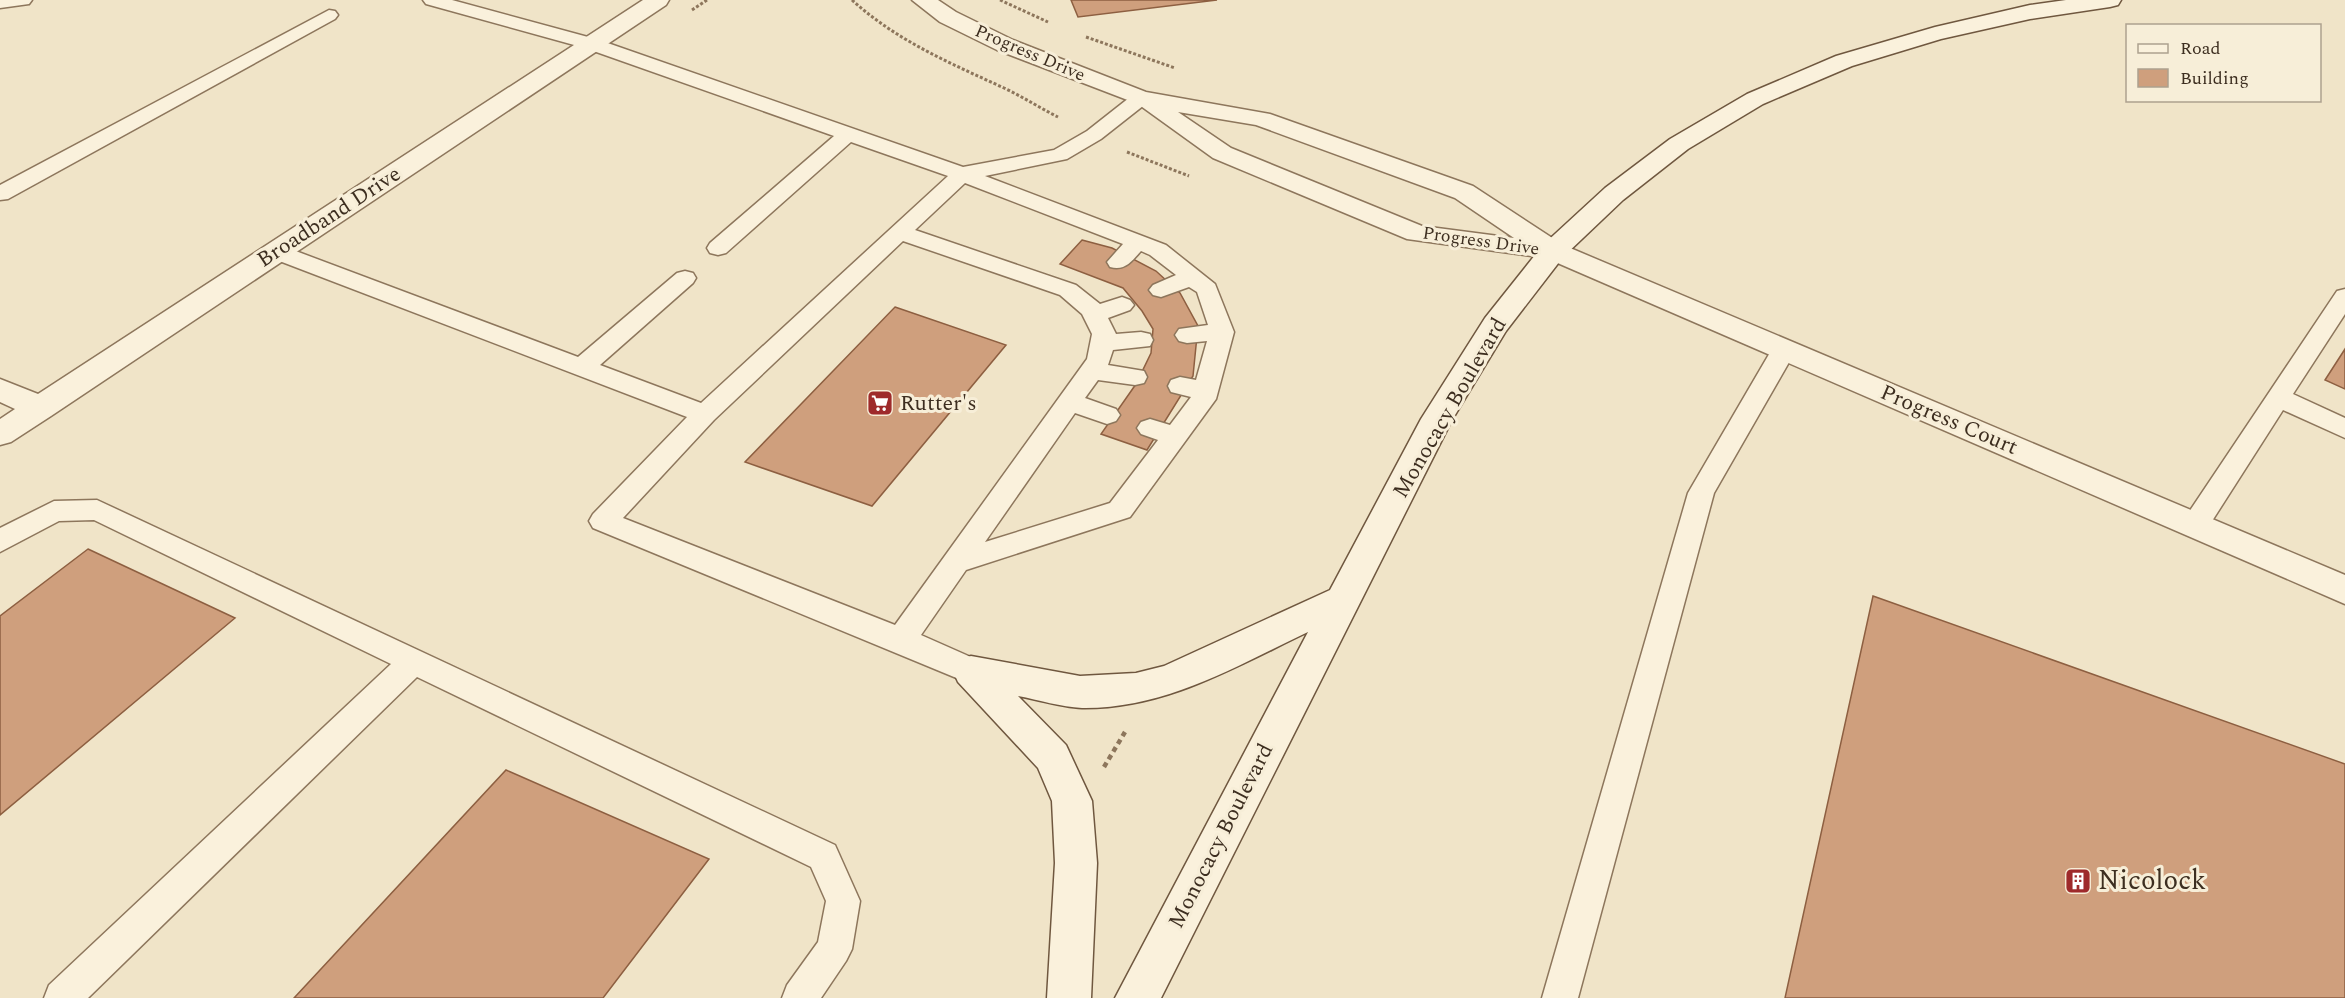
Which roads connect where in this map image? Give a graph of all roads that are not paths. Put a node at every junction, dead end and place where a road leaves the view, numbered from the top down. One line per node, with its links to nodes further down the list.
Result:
1 (23, 0): 6 (lane)
2 (432, 0): 8 (lane)
3 (658, 0): 8 (street, Broadband Drive)
4 (923, 0): 9 (street, Progress Drive)
5 (2110, 0): 16 (street, Monocacy Boulevard)
6 (0, 3)
7 (329, 15): 12 (lane)
8 (592, 44): 10 (lane); 17 (street, Broadband Drive)
9 (1141, 98): 11 (lane); 16 (street, Progress Drive); 16 (street, Progress Drive)
10 (848, 134): 11 (lane); 15 (lane)
11 (962, 174): 13 (lane); 14 (lane)
12 (0, 194)
13 (899, 232): 24 (lane); 39 (lane)
14 (1138, 242): 18 (lane); 19 (lane)
15 (718, 248)
16 (1553, 251): 29 (street, Progress Court); 47 (street, Monocacy Boulevard)
17 (277, 252): 30 (lane); 38 (street, Broadband Drive)
18 (1118, 262)
19 (1192, 277): 21 (lane); 25 (lane)
20 (685, 278): 30 (lane)
21 (1161, 290)
22 (2345, 296): 36 (lane)
23 (1122, 305): 24 (lane)
24 (1095, 314): 28 (lane)
25 (1222, 332): 26 (lane); 35 (lane)
26 (1187, 335)
27 (1141, 340): 28 (lane)
28 (1102, 344): 31 (lane)
29 (1784, 350): 43 (street, Progress Court); 55 (lane)
30 (581, 368): 39 (lane)
31 (1091, 370): 32 (lane); 37 (lane)
32 (1135, 377)
33 (1179, 386): 35 (lane)
34 (0, 389): 38 (street)
35 (1206, 390): 45 (lane)
36 (2279, 398): 41 (lane); 43 (lane)
37 (1070, 402): 40 (lane); 45 (lane)
38 (40, 408): 42 (street, Broadband Drive)
39 (705, 414): 48 (lane)
40 (1107, 415)
41 (2345, 429)
42 (0, 434)
43 (2195, 525): 46 (street, Progress Court)
44 (0, 541): 49 (lane)
45 (956, 562): 48 (lane)
46 (2345, 590)
47 (1344, 600): 50 (street); 54 (street, Monocacy Boulevard)
48 (901, 640): 50 (lane)
49 (414, 661): 51 (lane); 52 (lane)
50 (971, 671): 53 (street)
51 (62, 998)
52 (800, 998)
53 (1069, 998)
54 (1137, 998)
55 (1560, 998)

